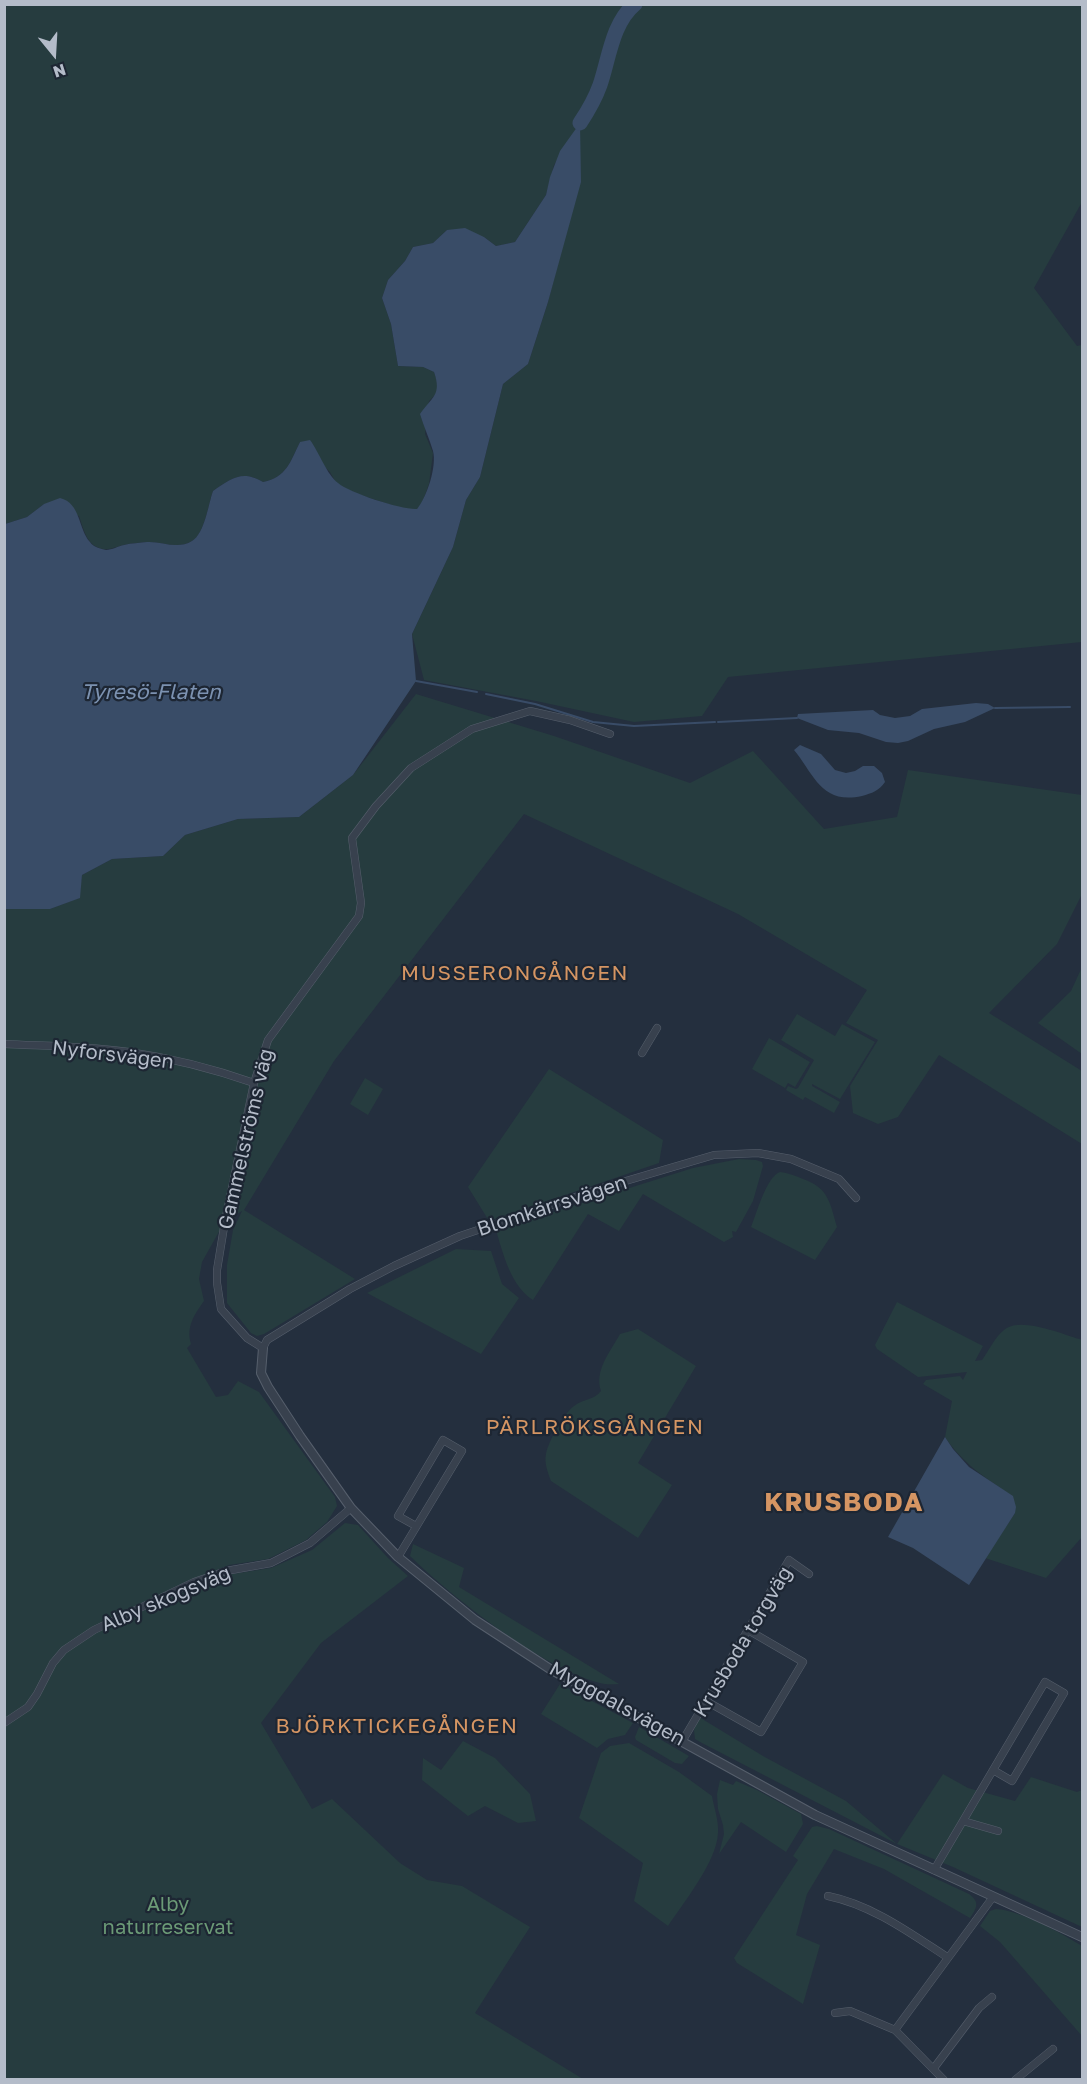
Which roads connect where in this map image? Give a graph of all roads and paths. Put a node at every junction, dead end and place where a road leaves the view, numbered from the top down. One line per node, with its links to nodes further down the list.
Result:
1 (610, 734): 5 (street, Gammelströms väg)
2 (657, 1028): 4 (street)
3 (4, 1044): 5 (street, Nyforsvägen)
4 (642, 1053)
5 (255, 1083): 7 (street, Gammelströms väg)
6 (856, 1198): 7 (street, Blomkärrsvägen)
7 (262, 1348): 8 (street, Myggdalsvägen)
8 (351, 1508): 10 (street, Myggdalsvägen); 14 (street, Alby skogsväg)
9 (416, 1526): 9 (street); 10 (street)
10 (398, 1557): 15 (street, Myggdalsvägen)
11 (809, 1574): 12 (street, Krusboda torgväg)
12 (748, 1630): 13 (street, Krusboda torgväg); 13 (street)
13 (706, 1701): 15 (street, Krusboda torgväg)
14 (4, 1723)
15 (683, 1740): 19 (street, Myggdalsvägen)
16 (993, 1770): 16 (street); 17 (street)
17 (963, 1821): 18 (street); 19 (street)
18 (998, 1831)
19 (934, 1870): 21 (street, Myggdalsvägen)
20 (828, 1896): 23 (street)
21 (993, 1897): 22 (street, Myggdalsvägen); 23 (street)
22 (1083, 1937)
23 (947, 1957): 26 (street)
24 (992, 1997): 28 (street)
25 (835, 2013): 26 (street)
26 (895, 2030): 28 (street)
27 (1053, 2049): 30 (street)
28 (934, 2068): 29 (street)
29 (944, 2079)
30 (1015, 2079)

